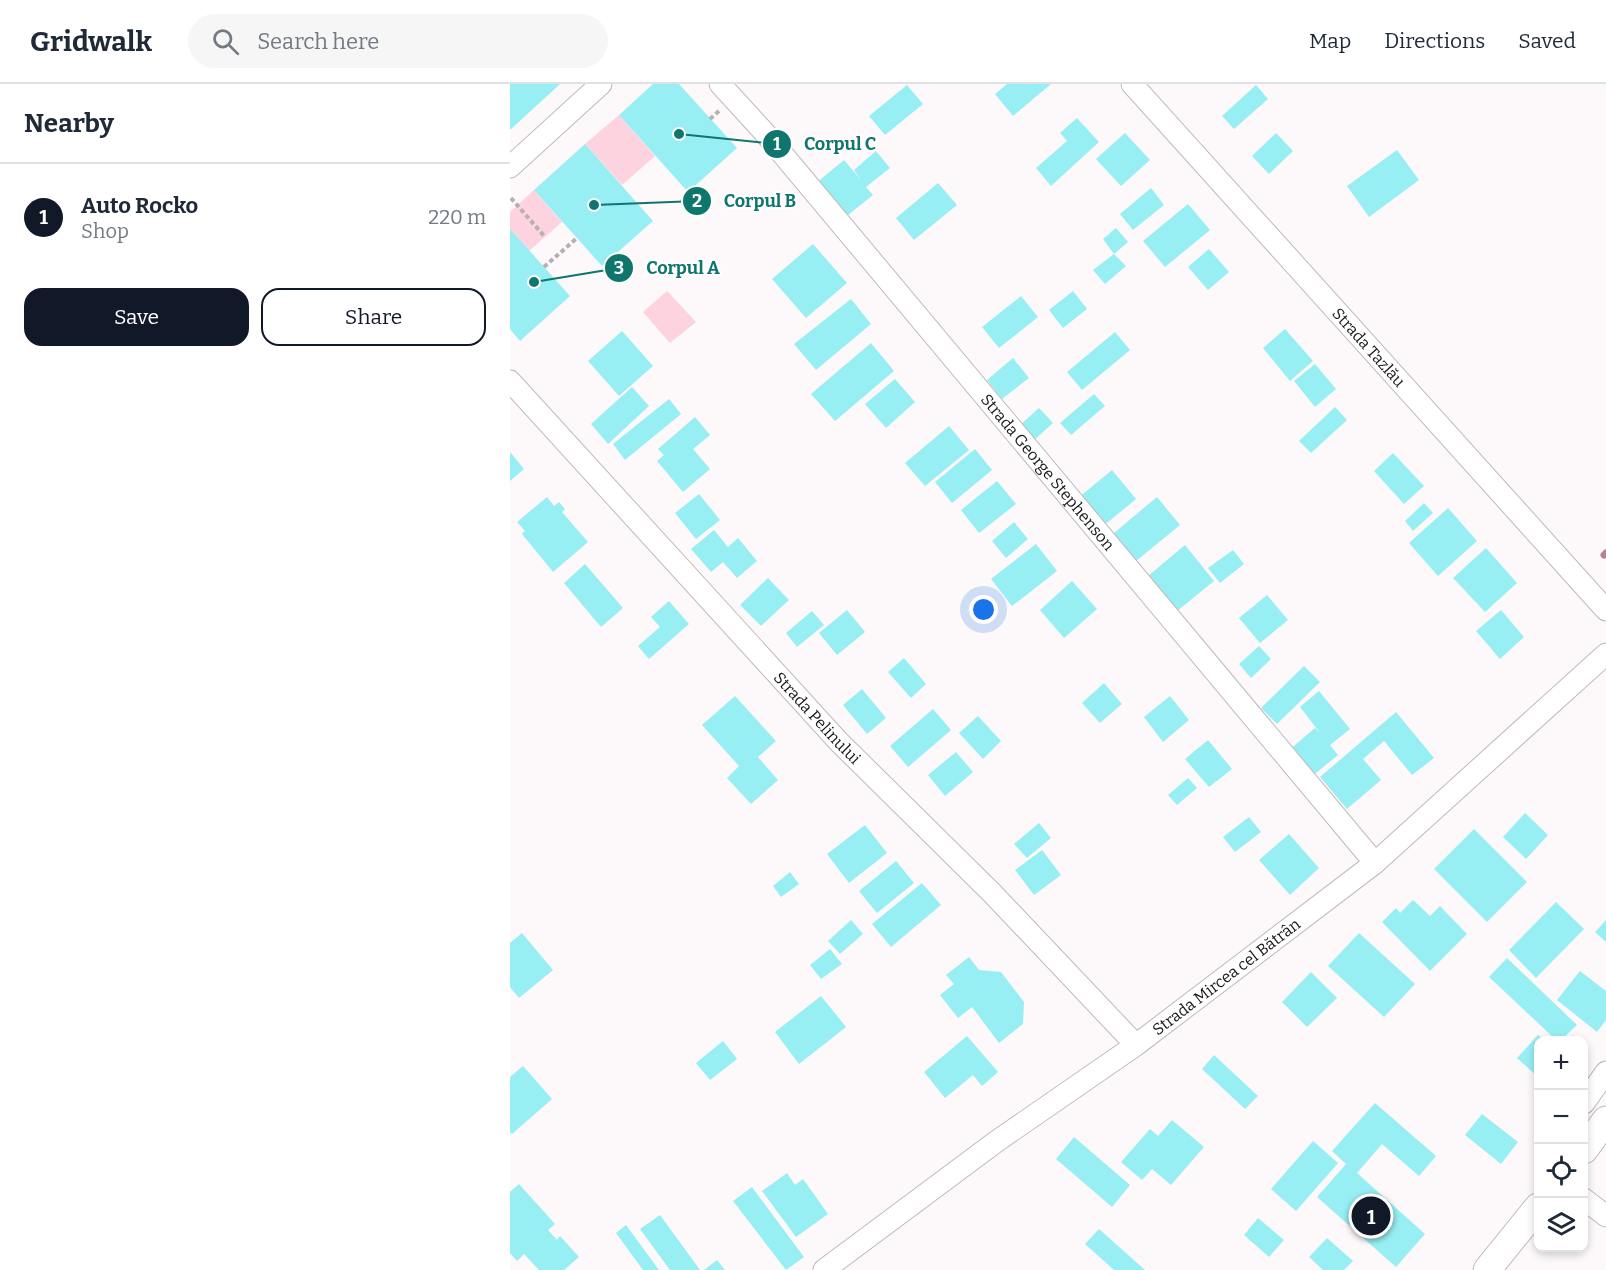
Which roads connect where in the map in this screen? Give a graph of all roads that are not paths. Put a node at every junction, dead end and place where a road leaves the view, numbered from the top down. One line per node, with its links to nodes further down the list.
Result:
1 (602, 84): 4 (street)
2 (720, 84): 8 (street, Strada George Stephenson)
3 (1132, 84): 6 (street, Strada Tazlău)
4 (510, 167)
5 (510, 381): 9 (street, Strada Pelinului)
6 (1606, 610)
7 (1606, 654): 8 (street, Strada Mircea cel Bătrân)
8 (1375, 863): 9 (street, Strada Mircea cel Bătrân)
9 (1136, 1045): 17 (street, Strada Mircea cel Bătrân)
10 (1606, 1072): 11 (street)
11 (1588, 1097)
12 (1606, 1120): 13 (main road)
13 (1588, 1145)
14 (1588, 1202): 16 (street)
15 (1534, 1213): 18 (main road)
16 (1606, 1216)
17 (824, 1270)
18 (1487, 1270)

